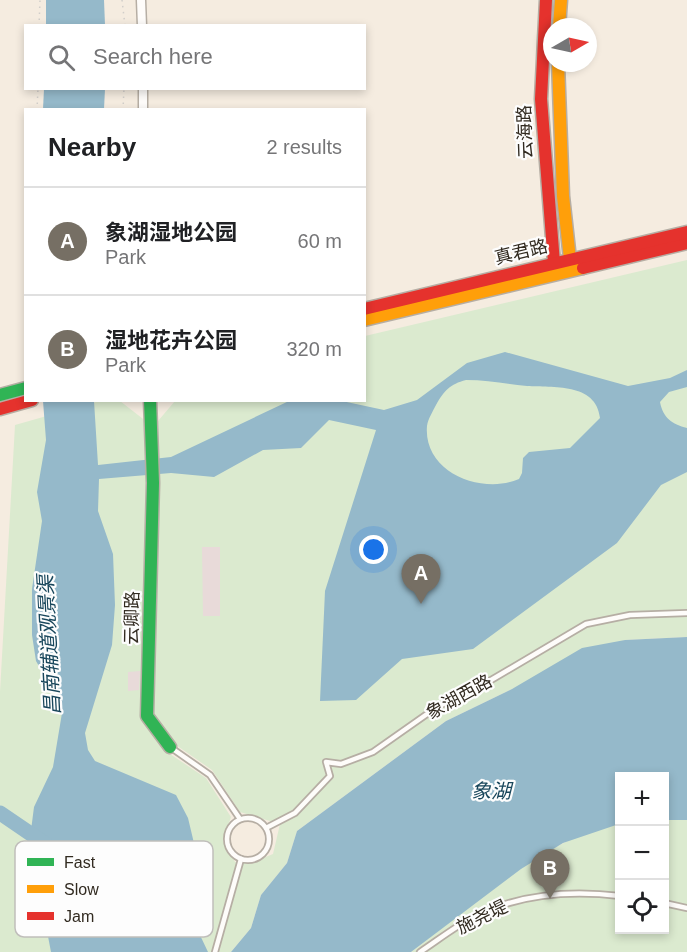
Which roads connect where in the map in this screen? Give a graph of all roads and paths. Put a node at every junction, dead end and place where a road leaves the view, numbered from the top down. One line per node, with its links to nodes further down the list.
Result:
1 (40, 0): 7 (path)
2 (122, 0): 8 (path)
3 (141, 0): 9 (street)
4 (546, 0): 20 (street, 云海路)
5 (561, 0): 6 (street)
6 (560, 18)
7 (39, 24)
8 (125, 24)
9 (142, 24)
10 (558, 72): 19 (street, 云海路)
11 (38, 90): 14 (path)
12 (124, 90): 15 (path)
13 (142, 90): 16 (street)
14 (37, 108)
15 (123, 108)
16 (143, 108)
17 (687, 232): 19 (street, 真君路)
18 (687, 243): 22 (street, 真君路)
19 (570, 259): 20 (street, 真君路)
20 (554, 263): 21 (street, 真君路)
21 (366, 309)
22 (366, 320)
23 (24, 389): 24 (street)
24 (0, 395)
25 (25, 402): 27 (street)
26 (150, 402): 29 (street, 云卿路)
27 (0, 409)
28 (687, 613): 31 (lane, 象湖西路)
29 (170, 747): 30 (lane)
30 (240, 819): 31 (lane); 32 (lane)
31 (266, 828): 32 (lane)
32 (241, 859): 36 (lane)
33 (615, 895): 37 (lane, 施尧堤)
34 (669, 904): 35 (lane)
35 (687, 908)
36 (214, 952)
37 (420, 952)

